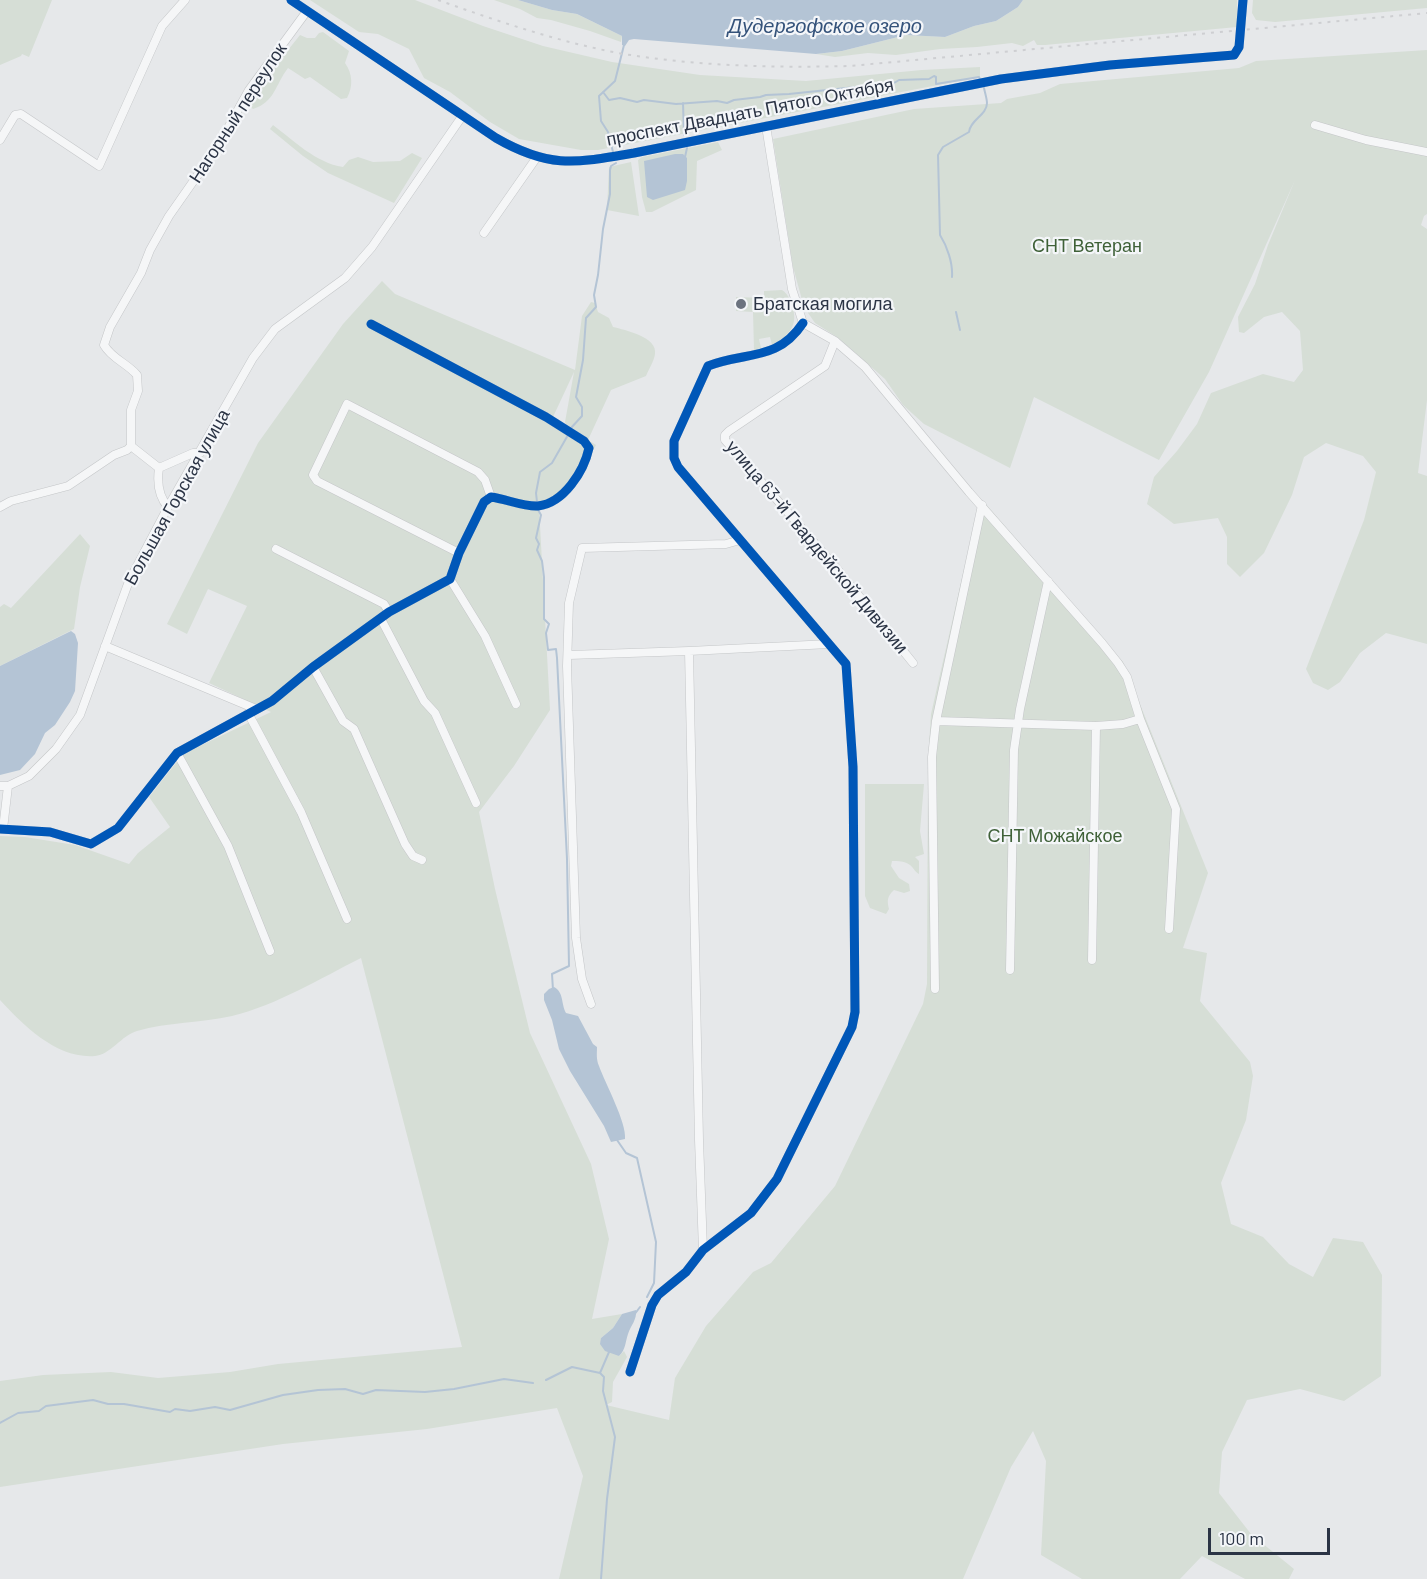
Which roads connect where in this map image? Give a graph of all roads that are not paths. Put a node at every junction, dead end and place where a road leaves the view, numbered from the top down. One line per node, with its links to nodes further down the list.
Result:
1 (185, 0): 8 (street)
2 (291, 0): 4 (street, проспект Двадцать Пятого Октября)
3 (1244, 0): 7 (street, проспект Двадцать Пятого Октября)
4 (307, 11): 5 (street, проспект Двадцать Пятого Октября); 15 (street, Нагорный переулок)
5 (463, 115): 10 (street, проспект Двадцать Пятого Октября); 16 (street, Большая Горская улица)
6 (1315, 125): 9 (street)
7 (766, 126): 10 (street, проспект Двадцать Пятого Октября); 13 (street)
8 (0, 140)
9 (1427, 152)
10 (537, 157): 11 (street)
11 (484, 233)
12 (371, 324): 18 (street)
13 (803, 324): 14 (street); 22 (street)
14 (835, 341): 19 (street); 33 (street, улица 63-й Гвардейской Дивизии)
15 (131, 446): 17 (street); 20 (street)
16 (200, 453): 17 (street); 21 (street, Большая Горская улица)
17 (159, 468): 21 (street)
18 (491, 496): 24 (street); 24 (street)
19 (982, 506): 26 (street); 38 (street)
20 (0, 507)
21 (168, 507): 30 (street, Большая Горская улица)
22 (740, 540): 29 (street); 32 (street)
23 (276, 549): 27 (street)
24 (459, 553): 25 (street)
25 (450, 579): 27 (street); 35 (street)
26 (1048, 580): 37 (street); 39 (street)
27 (389, 612): 28 (street)
28 (381, 619): 34 (street); 43 (street)
29 (829, 644): 31 (street); 53 (street)
30 (105, 646): 36 (street); 42 (street, Большая Горская улица)
31 (690, 651): 32 (street); 53 (street)
32 (569, 655): 52 (street)
33 (913, 663)
34 (313, 667): 36 (street); 45 (street)
35 (516, 704)
36 (252, 711): 41 (street); 46 (street)
37 (1140, 719): 40 (street); 47 (street)
38 (936, 721): 39 (street); 51 (street)
39 (1017, 723): 40 (street); 50 (street)
40 (1096, 726): 49 (street)
41 (177, 753): 44 (street); 48 (street)
42 (4, 786): 44 (street)
43 (476, 803)
44 (2, 829)
45 (422, 860)
46 (347, 919)
47 (1169, 929)
48 (270, 951)
49 (1092, 960)
50 (1010, 970)
51 (935, 989)
52 (591, 1004)
53 (703, 1250): 54 (street)
54 (630, 1372)

